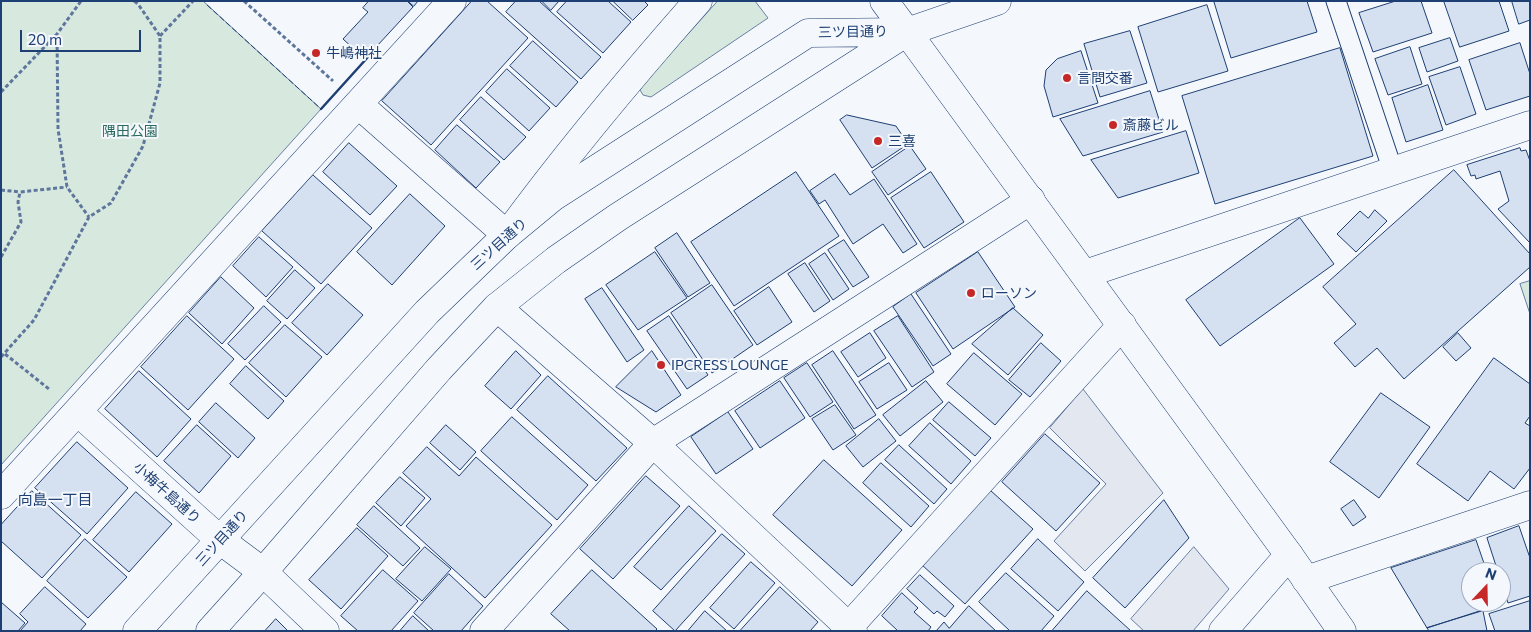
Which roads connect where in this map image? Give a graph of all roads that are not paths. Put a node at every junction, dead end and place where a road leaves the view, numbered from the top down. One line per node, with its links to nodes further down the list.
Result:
1 (452, 1): 7 (main road)
2 (698, 1): 11 (main road)
3 (884, 1): 6 (main road)
4 (997, 1): 6 (main road)
5 (1336, 1): 9 (lane)
6 (907, 32): 10 (main road); 11 (main road, 三ツ目通り); 13 (main road, 三ツ目通り)
7 (358, 104): 11 (main road); 15 (main road)
8 (1530, 125): 9 (main road)
9 (1393, 171): 12 (main road)
10 (1031, 200): 12 (main road); 16 (main road)
11 (506, 235): 19 (main road, 三ツ目通り)
12 (1085, 274): 14 (main road)
13 (497, 307): 16 (main road); 21 (main road, 三ツ目通り)
14 (1122, 325): 20 (main road); 23 (main road)
15 (78, 412): 17 (main road); 19 (main road, 小梅牛島通り)
16 (653, 444): 23 (main road); 27 (main road)
17 (1, 495)
18 (1530, 505): 22 (main road)
19 (220, 540): 21 (main road, 小梅牛島通り); 24 (main road, 三ツ目通り)
20 (1289, 555): 22 (main road); 28 (main road)
21 (263, 572): 25 (main road, 三ツ目通り); 26 (main road, 小梅牛島通り)
22 (1306, 580): 29 (main road)
23 (849, 630)
24 (137, 631)
25 (210, 631)
26 (325, 631)
27 (484, 631)
28 (1223, 631)
29 (1342, 631)

